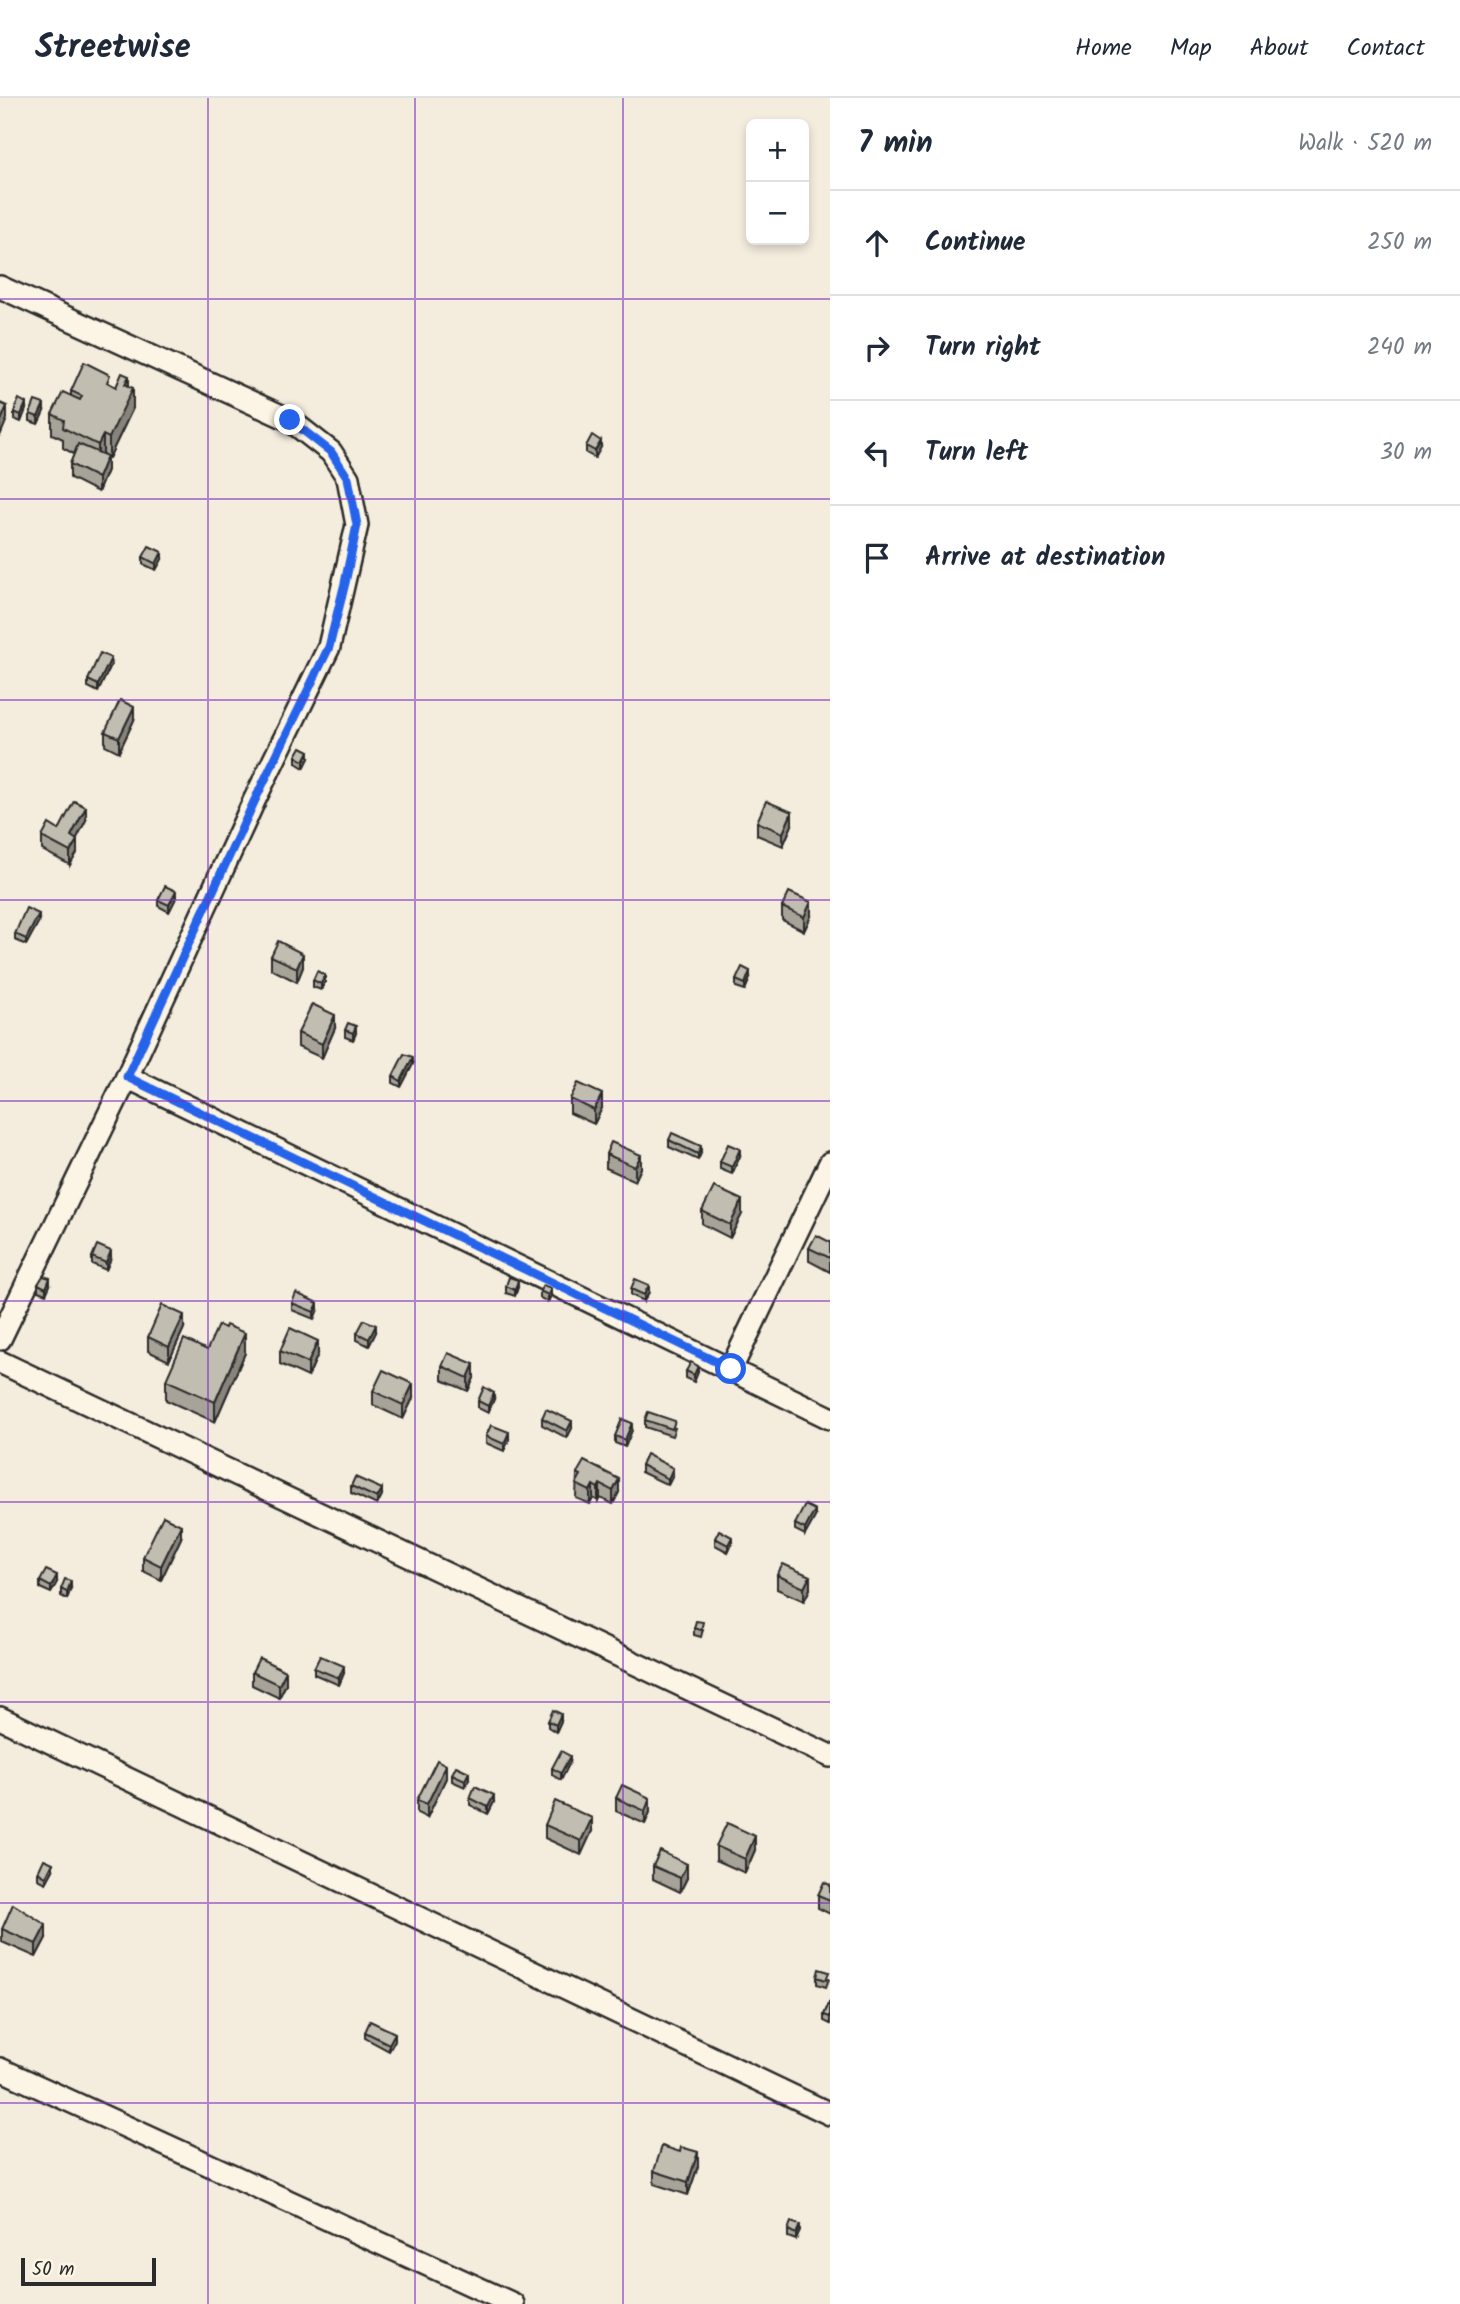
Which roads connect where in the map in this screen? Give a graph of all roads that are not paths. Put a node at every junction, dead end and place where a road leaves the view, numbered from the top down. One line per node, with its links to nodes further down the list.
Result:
1 (0, 286): 2 (street)
2 (127, 1077): 4 (street); 6 (street)
3 (830, 1163): 6 (street)
4 (0, 1339)
5 (0, 1362): 9 (street)
6 (731, 1369): 7 (street)
7 (830, 1418)
8 (0, 1718): 11 (street)
9 (830, 1756)
10 (0, 2069): 12 (street)
11 (830, 2114)
12 (513, 2304)

